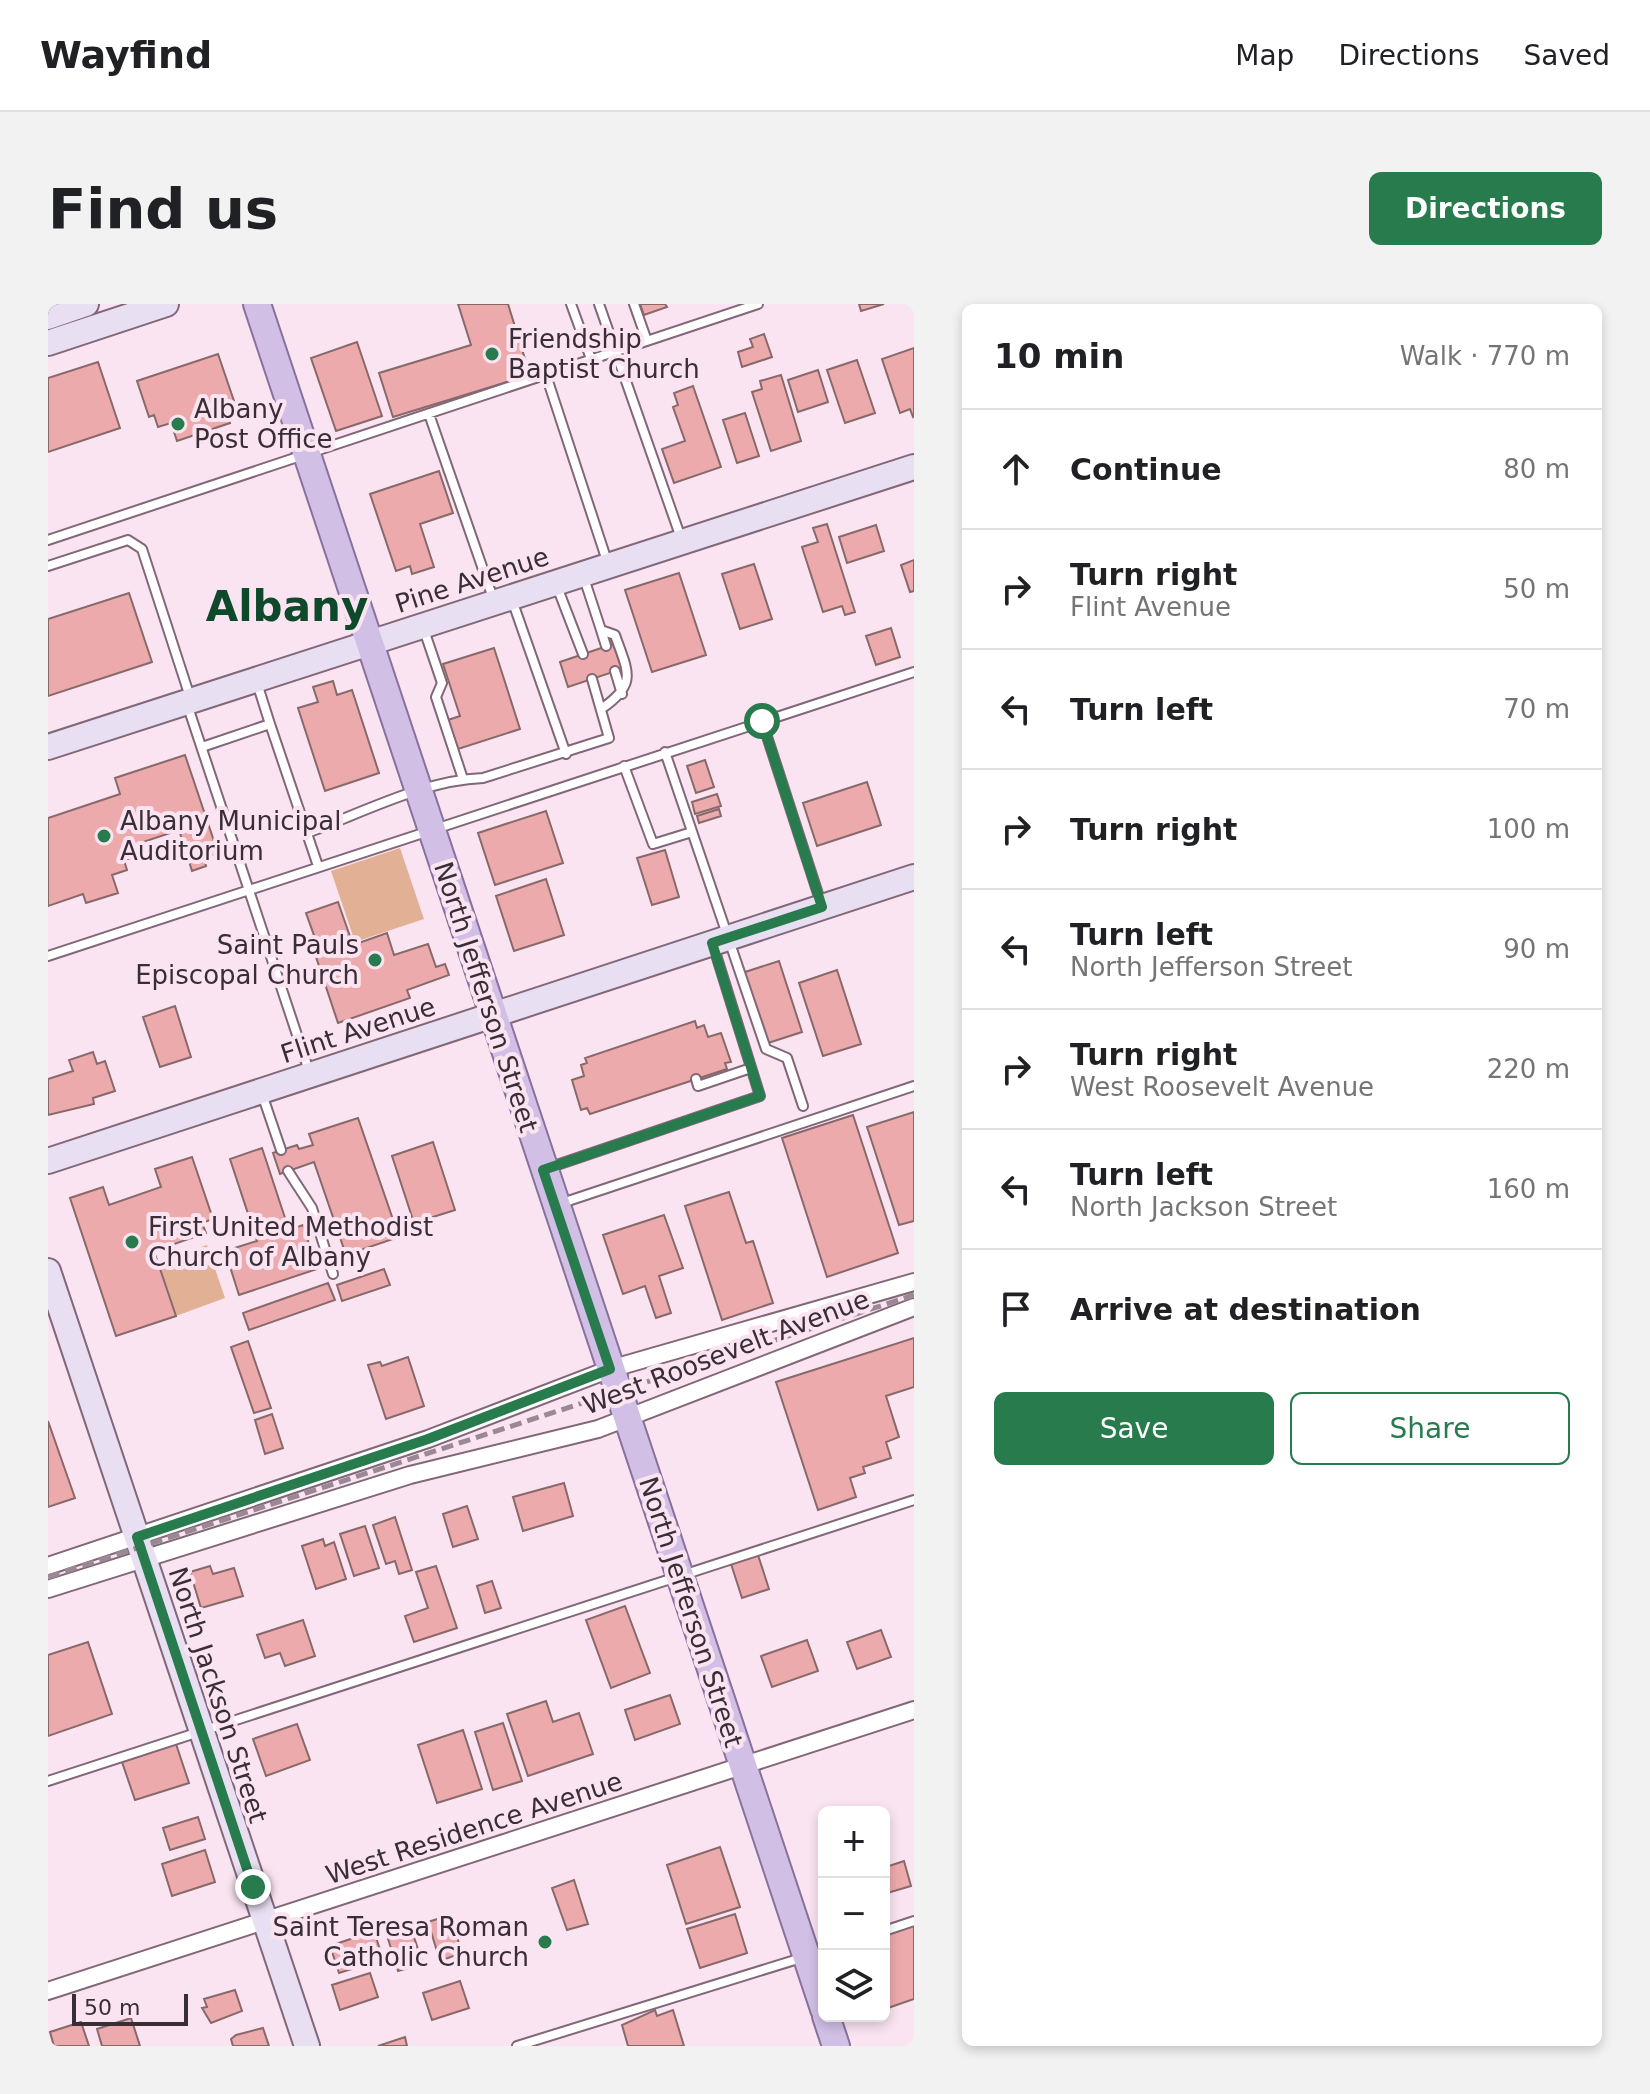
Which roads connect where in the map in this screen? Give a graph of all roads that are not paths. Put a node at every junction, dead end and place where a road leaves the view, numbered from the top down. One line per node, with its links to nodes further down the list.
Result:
1 (86, 304): 8 (street)
2 (166, 304): 10 (street)
3 (257, 304): 15 (main road, North Jefferson Street)
4 (571, 304): 12 (lane)
5 (599, 304): 11 (lane)
6 (634, 304): 9 (lane)
7 (758, 304): 9 (lane)
8 (48, 317)
9 (647, 341): 11 (lane)
10 (48, 343)
11 (616, 351): 12 (lane); 18 (lane)
12 (591, 359): 13 (lane)
13 (546, 375): 14 (lane); 19 (lane)
14 (429, 414): 15 (lane); 23 (lane)
15 (306, 455): 17 (lane); 26 (main road, North Jefferson Street)
16 (914, 467): 18 (street, Pine Avenue)
17 (48, 540)
18 (682, 541): 19 (street, Pine Avenue)
19 (609, 565): 21 (street, Pine Avenue)
20 (48, 566): 34 (lane)
21 (582, 574): 22 (street, Pine Avenue); 25 (lane)
22 (556, 582): 23 (street, Pine Avenue); 28 (lane)
23 (502, 599): 24 (street, Pine Avenue); 41 (lane)
24 (423, 625): 26 (street, Pine Avenue); 43 (lane)
25 (601, 630): 27 (lane); 33 (lane)
26 (368, 643): 31 (street, Pine Avenue); 44 (main road, North Jefferson Street)
27 (606, 646)
28 (583, 654)
29 (615, 671): 33 (lane)
30 (914, 672): 36 (lane)
31 (255, 679): 34 (street, Pine Avenue); 37 (lane)
32 (592, 679): 35 (lane)
33 (622, 695): 35 (lane)
34 (189, 701): 38 (street, Pine Avenue); 39 (lane)
35 (601, 709): 41 (lane)
36 (762, 721): 40 (lane); 51 (lane)
37 (270, 724): 39 (lane); 47 (lane)
38 (48, 747)
39 (202, 747): 50 (lane)
40 (665, 752): 42 (lane); 46 (lane)
41 (566, 754): 43 (lane)
42 (624, 766): 45 (lane); 46 (lane)
43 (463, 779): 44 (lane)
44 (418, 792): 45 (main road, North Jefferson Street); 47 (lane)
45 (430, 829): 48 (lane); 54 (main road, North Jefferson Street)
46 (692, 832): 52 (lane)
47 (307, 833): 48 (lane)
48 (318, 866): 50 (lane)
49 (914, 877): 51 (street, Flint Avenue)
50 (249, 889): 53 (lane); 56 (lane)
51 (822, 907): 52 (street, Flint Avenue)
52 (720, 941): 54 (street, Flint Avenue); 55 (lane); 60 (lane)
53 (48, 956)
54 (493, 1015): 56 (street, Flint Avenue); 63 (main road, North Jefferson Street)
55 (751, 1068): 57 (lane); 63 (lane)
56 (310, 1075): 59 (street, Flint Avenue)
57 (696, 1079)
58 (914, 1086): 65 (lane)
59 (262, 1091): 61 (lane); 62 (street, Flint Avenue)
60 (803, 1106)
61 (281, 1150)
62 (48, 1161)
63 (543, 1170): 65 (main road, North Jefferson Street)
64 (288, 1171): 67 (lane)
65 (555, 1205): 70 (main road, North Jefferson Street)
66 (48, 1271): 73 (street, North Jackson Street)
67 (333, 1274)
68 (914, 1282): 70 (street, West Roosevelt Avenue)
69 (914, 1307): 71 (street, West Roosevelt Avenue)
70 (610, 1369): 71 (main road, North Jefferson Street); 73 (street, West Roosevelt Avenue)
71 (627, 1419): 73 (street, West Roosevelt Avenue); 75 (main road, North Jefferson Street)
72 (914, 1500): 75 (lane)
73 (140, 1547): 74 (street, West Roosevelt Avenue); 76 (street, West Roosevelt Avenue); 78 (street, North Jackson Street)
74 (48, 1566)
75 (679, 1576): 78 (lane); 79 (main road, North Jefferson Street)
76 (48, 1589)
77 (914, 1710): 79 (street, West Residence Avenue)
78 (201, 1732): 80 (lane); 82 (street, North Jackson Street)
79 (742, 1766): 82 (street, West Residence Avenue); 84 (main road, North Jefferson Street)
80 (48, 1781)
81 (914, 1921): 83 (lane)
82 (265, 1922): 85 (street, West Residence Avenue); 86 (street, North Jackson Street)
83 (890, 1929)
84 (815, 1954): 87 (lane)
85 (48, 1991)
86 (307, 2046)
87 (517, 2046)

